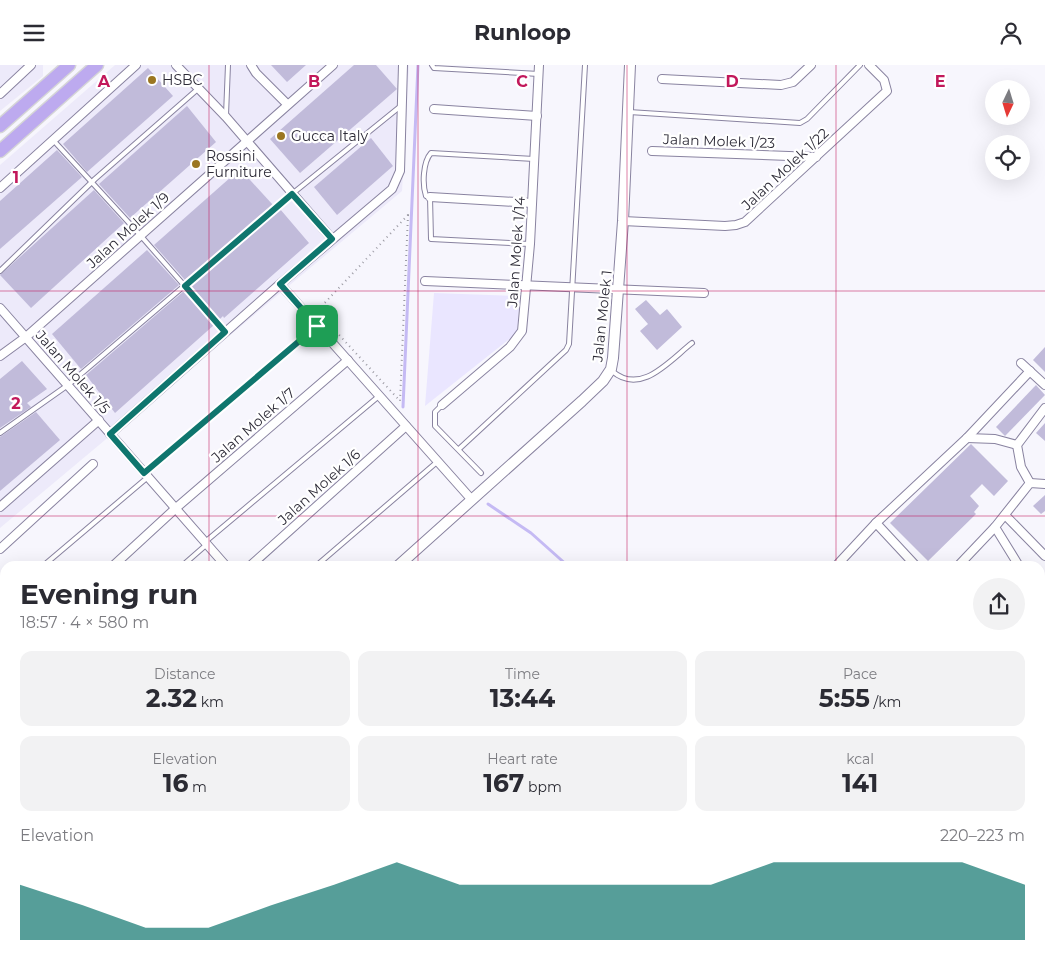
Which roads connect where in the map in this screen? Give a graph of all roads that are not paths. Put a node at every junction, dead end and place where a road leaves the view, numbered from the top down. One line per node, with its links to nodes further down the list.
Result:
1 (31, 65): 20 (street)
2 (97, 65): 30 (main road)
3 (136, 65): 28 (street)
4 (228, 65): 26 (lane)
5 (251, 65): 21 (street)
6 (333, 65): 21 (street, Jalan Molek 1/9)
7 (404, 65): 22 (street)
8 (432, 65): 17 (lane)
9 (540, 65): 17 (street, Jalan Molek 1/14)
10 (584, 65): 48 (lane)
11 (630, 65): 24 (street, Jalan Molek 1)
12 (810, 65): 18 (street)
13 (860, 65): 24 (lane)
14 (869, 65): 32 (street, Jalan Molek 1/22)
15 (66, 66): 27 (main road)
16 (178, 66): 19 (street)
17 (539, 74): 25 (street, Jalan Molek 1/14)
18 (662, 79)
19 (199, 88): 26 (street); 34 (lane)
20 (0, 94)
21 (287, 104): 29 (street, Jalan Molek 1/9)
22 (402, 105): 36 (lane); 41 (street)
23 (434, 109): 25 (street)
24 (628, 112): 39 (street, Jalan Molek 1)
25 (537, 116): 33 (street, Jalan Molek 1/14)
26 (226, 117): 29 (street)
27 (0, 126)
28 (54, 141): 34 (lane); 35 (street)
29 (247, 141): 36 (street); 40 (street, Jalan Molek 1/9)
30 (0, 151)
31 (652, 151): 32 (street, Jalan Molek 1/23)
32 (816, 157): 39 (street, Jalan Molek 1/22)
33 (534, 159): 37 (lane); 38 (street, Jalan Molek 1/14)
34 (92, 182): 40 (lane); 43 (lane)
35 (0, 188)
36 (292, 194): 41 (street); 46 (lane)
37 (430, 197): 38 (street); 42 (lane)
38 (532, 203): 42 (street, Jalan Molek 1/14)
39 (624, 221): 49 (street, Jalan Molek 1)
40 (141, 236): 46 (lane); 54 (street, Jalan Molek 1/9)
41 (332, 239): 45 (street)
42 (530, 244): 47 (street, Jalan Molek 1/14)
43 (0, 271)
44 (425, 281): 47 (street)
45 (280, 284): 52 (street); 53 (street)
46 (185, 286): 53 (lane); 61 (lane)
47 (527, 286): 48 (street); 64 (street, Jalan Molek 1/14)
48 (573, 289): 49 (street); 72 (lane)
49 (619, 291): 50 (street); 59 (street, Jalan Molek 1)
50 (704, 293)
51 (0, 308): 54 (street, Jalan Molek 1/5)
52 (317, 326): 57 (street); 76 (lane)
53 (225, 332): 69 (street)
54 (26, 337): 56 (street, Jalan Molek 1/9); 61 (street, Jalan Molek 1/5)
55 (692, 343): 59 (lane)
56 (0, 356)
57 (348, 360): 63 (street); 81 (street, Jalan Molek 1/7)
58 (1020, 363): 60 (street)
59 (611, 369): 79 (street, Jalan Molek 1)
60 (1030, 371): 62 (street); 70 (street)
61 (68, 385): 66 (street, Jalan Molek 1/5); 68 (lane)
62 (1045, 385)
63 (379, 396): 67 (street); 85 (lane)
64 (442, 405): 72 (lane)
65 (1045, 408): 71 (street)
66 (98, 420): 69 (street, Jalan Molek 1/5); 80 (street)
67 (406, 426): 73 (street); 92 (street, Jalan Molek 1/6)
68 (0, 433)
69 (110, 434): 76 (street, Jalan Molek 1/5)
70 (967, 437): 71 (street); 83 (street)
71 (1018, 445): 77 (street)
72 (459, 449): 75 (lane)
73 (437, 461): 79 (street); 93 (lane)
74 (93, 464): 86 (street)
75 (481, 473)
76 (146, 475): 81 (street, Jalan Molek 1/5); 88 (lane)
77 (1030, 483): 78 (street); 82 (street)
78 (1045, 484)
79 (472, 500): 94 (street, Jalan Molek 1)
80 (0, 507)
81 (176, 508): 85 (street, Jalan Molek 1/5); 89 (street, Jalan Molek 1/7)
82 (1006, 515): 84 (street); 87 (street)
83 (876, 523): 95 (street); 96 (street)
84 (995, 527): 97 (street); 98 (street)
85 (206, 543): 90 (lane); 91 (street, Jalan Molek 1/5)
86 (0, 549)
87 (1045, 556)
88 (49, 561)
89 (118, 561)
90 (187, 561)
91 (222, 561)
92 (256, 561)
93 (322, 561)
94 (404, 561)
95 (841, 561)
96 (911, 561)
97 (963, 561)
98 (1016, 561)

